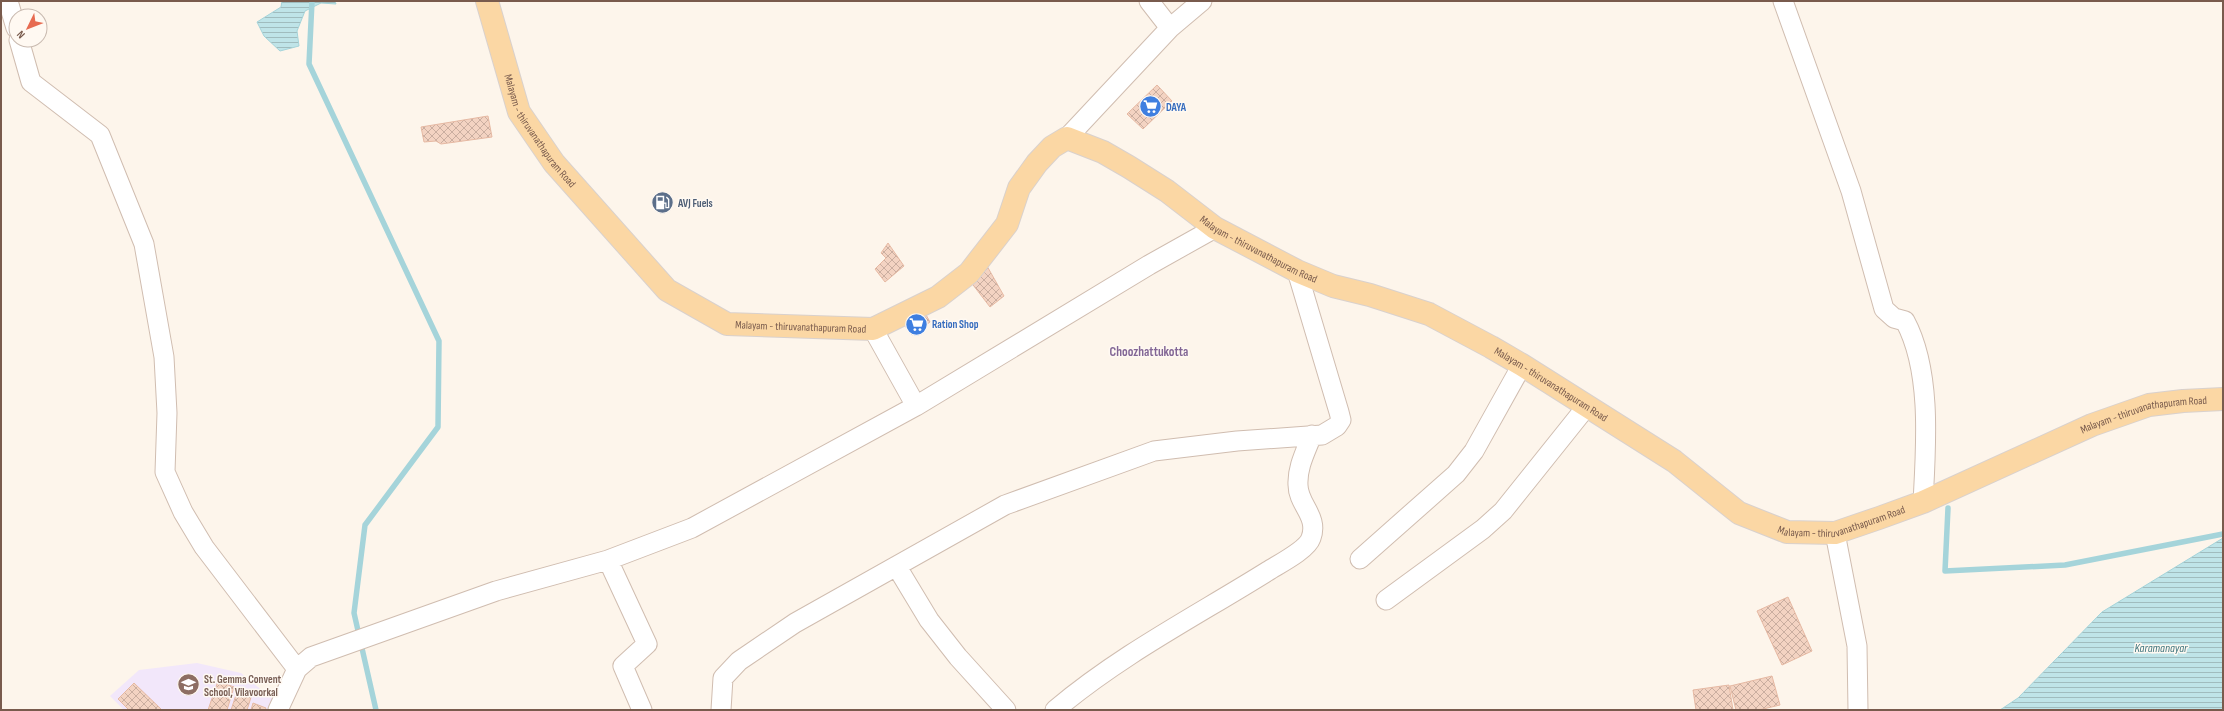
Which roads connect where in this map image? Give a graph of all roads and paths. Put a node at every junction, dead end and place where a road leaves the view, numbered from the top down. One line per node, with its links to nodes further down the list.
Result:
1 (487, 1): 10 (main road, Malayam - thiruvanathapuram Road)
2 (1149, 1): 5 (street)
3 (1202, 1): 5 (street)
4 (1783, 1): 16 (street)
5 (1170, 28): 7 (street)
6 (21, 48): 22 (street)
7 (1067, 138): 8 (main road, Malayam - thiruvanathapuram Road); 10 (main road, Malayam - thiruvanathapuram Road)
8 (1215, 228): 9 (main road, Malayam - thiruvanathapuram Road); 13 (street)
9 (1297, 271): 11 (main road, Malayam - thiruvanathapuram Road); 15 (street)
10 (873, 329): 13 (street)
11 (1522, 365): 14 (main road, Malayam - thiruvanathapuram Road); 18 (street)
12 (2223, 399): 16 (main road, Malayam - thiruvanathapuram Road)
13 (916, 406): 19 (street)
14 (1587, 406): 17 (main road, Malayam - thiruvanathapuram Road); 21 (street)
15 (1312, 435): 20 (street); 27 (street)
16 (1923, 502): 17 (main road, Malayam - thiruvanathapuram Road)
17 (1835, 533): 28 (street)
18 (1360, 559)
19 (608, 560): 22 (street); 24 (street)
20 (897, 567): 25 (street); 26 (street)
21 (1386, 600)
22 (297, 669): 23 (street)
23 (278, 710)
24 (642, 710)
25 (721, 710)
26 (1006, 710)
27 (1055, 710)
28 (1858, 710)

